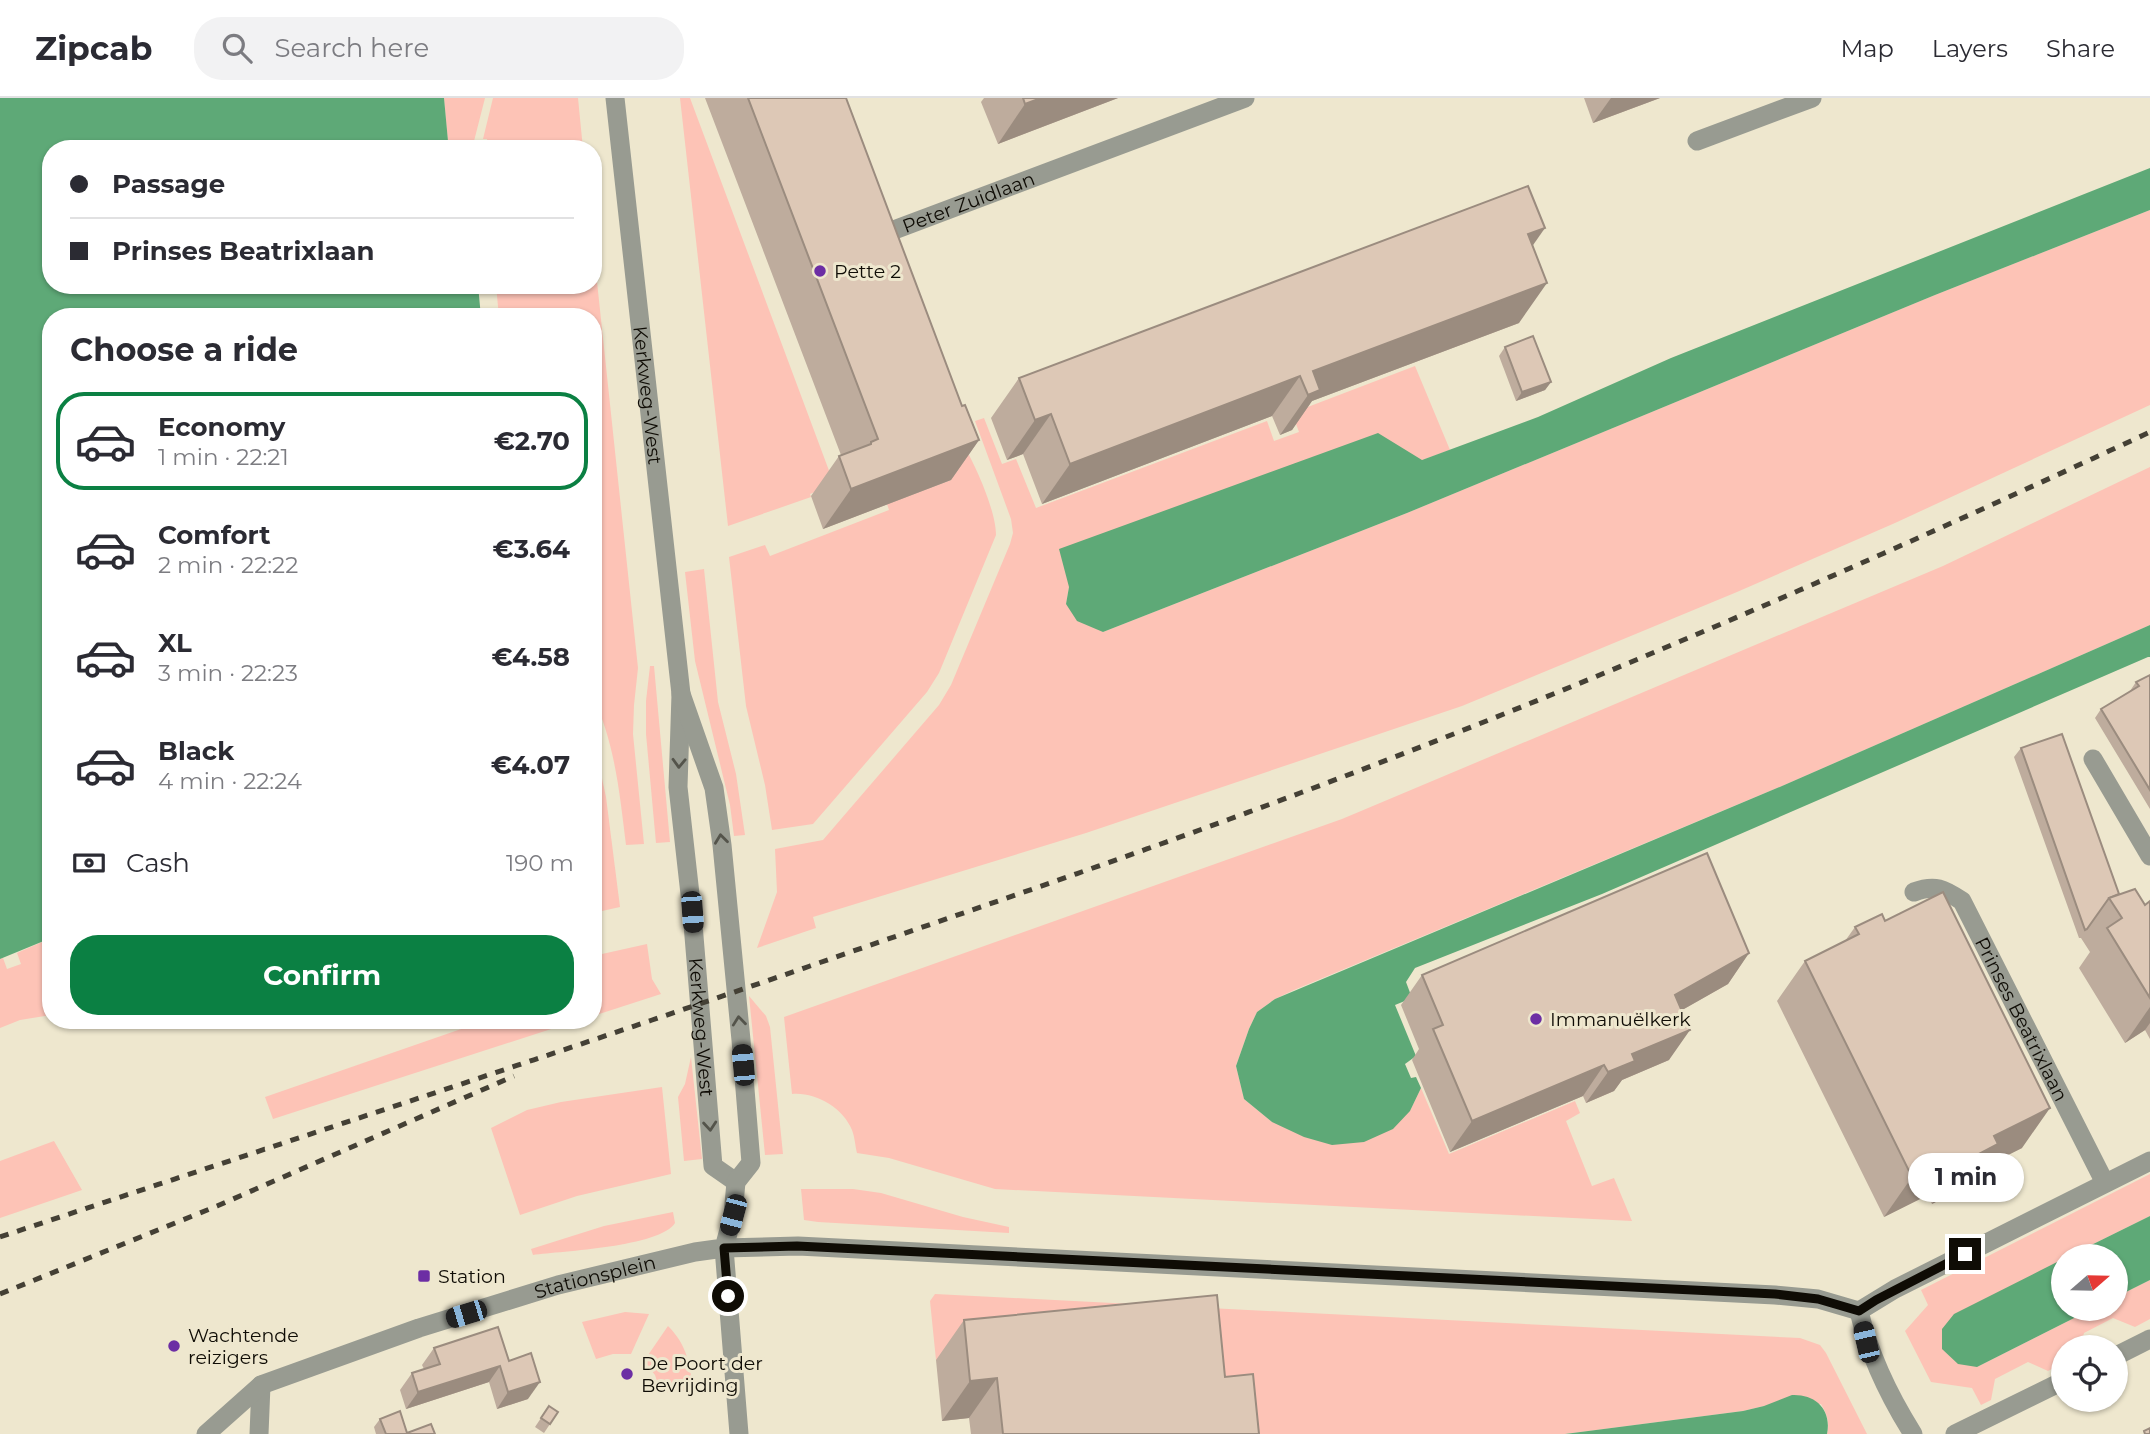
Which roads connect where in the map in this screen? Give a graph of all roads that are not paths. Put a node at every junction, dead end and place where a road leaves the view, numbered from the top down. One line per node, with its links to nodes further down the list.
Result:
1 (615, 98): 6 (street, Kerkweg-West)
2 (1245, 98): 5 (street, Peter Zuidlaan)
3 (1812, 98): 4 (street)
4 (1697, 141)
5 (888, 261)
6 (681, 694): 11 (street, Kerkweg-West, one-way to 6); 11 (street, Kerkweg-West, one-way to 11)
7 (2093, 760): 8 (street)
8 (2150, 856)
9 (1914, 892): 12 (street, Prinses Beatrixlaan)
10 (2150, 1161): 12 (street)
11 (736, 1182): 13 (street, Kerkweg-West)
12 (2105, 1183): 14 (street)
13 (724, 1248): 14 (street); 17 (street, Stationsplein); 21 (street, Kerkweg-West)
14 (1859, 1311): 22 (street)
15 (2150, 1339): 16 (street)
16 (2128, 1350)
17 (261, 1385): 19 (street, Stationsplein); 20 (street)
18 (2051, 1387): 23 (street)
19 (206, 1434)
20 (259, 1434)
21 (739, 1434)
22 (1913, 1434)
23 (1955, 1434)

